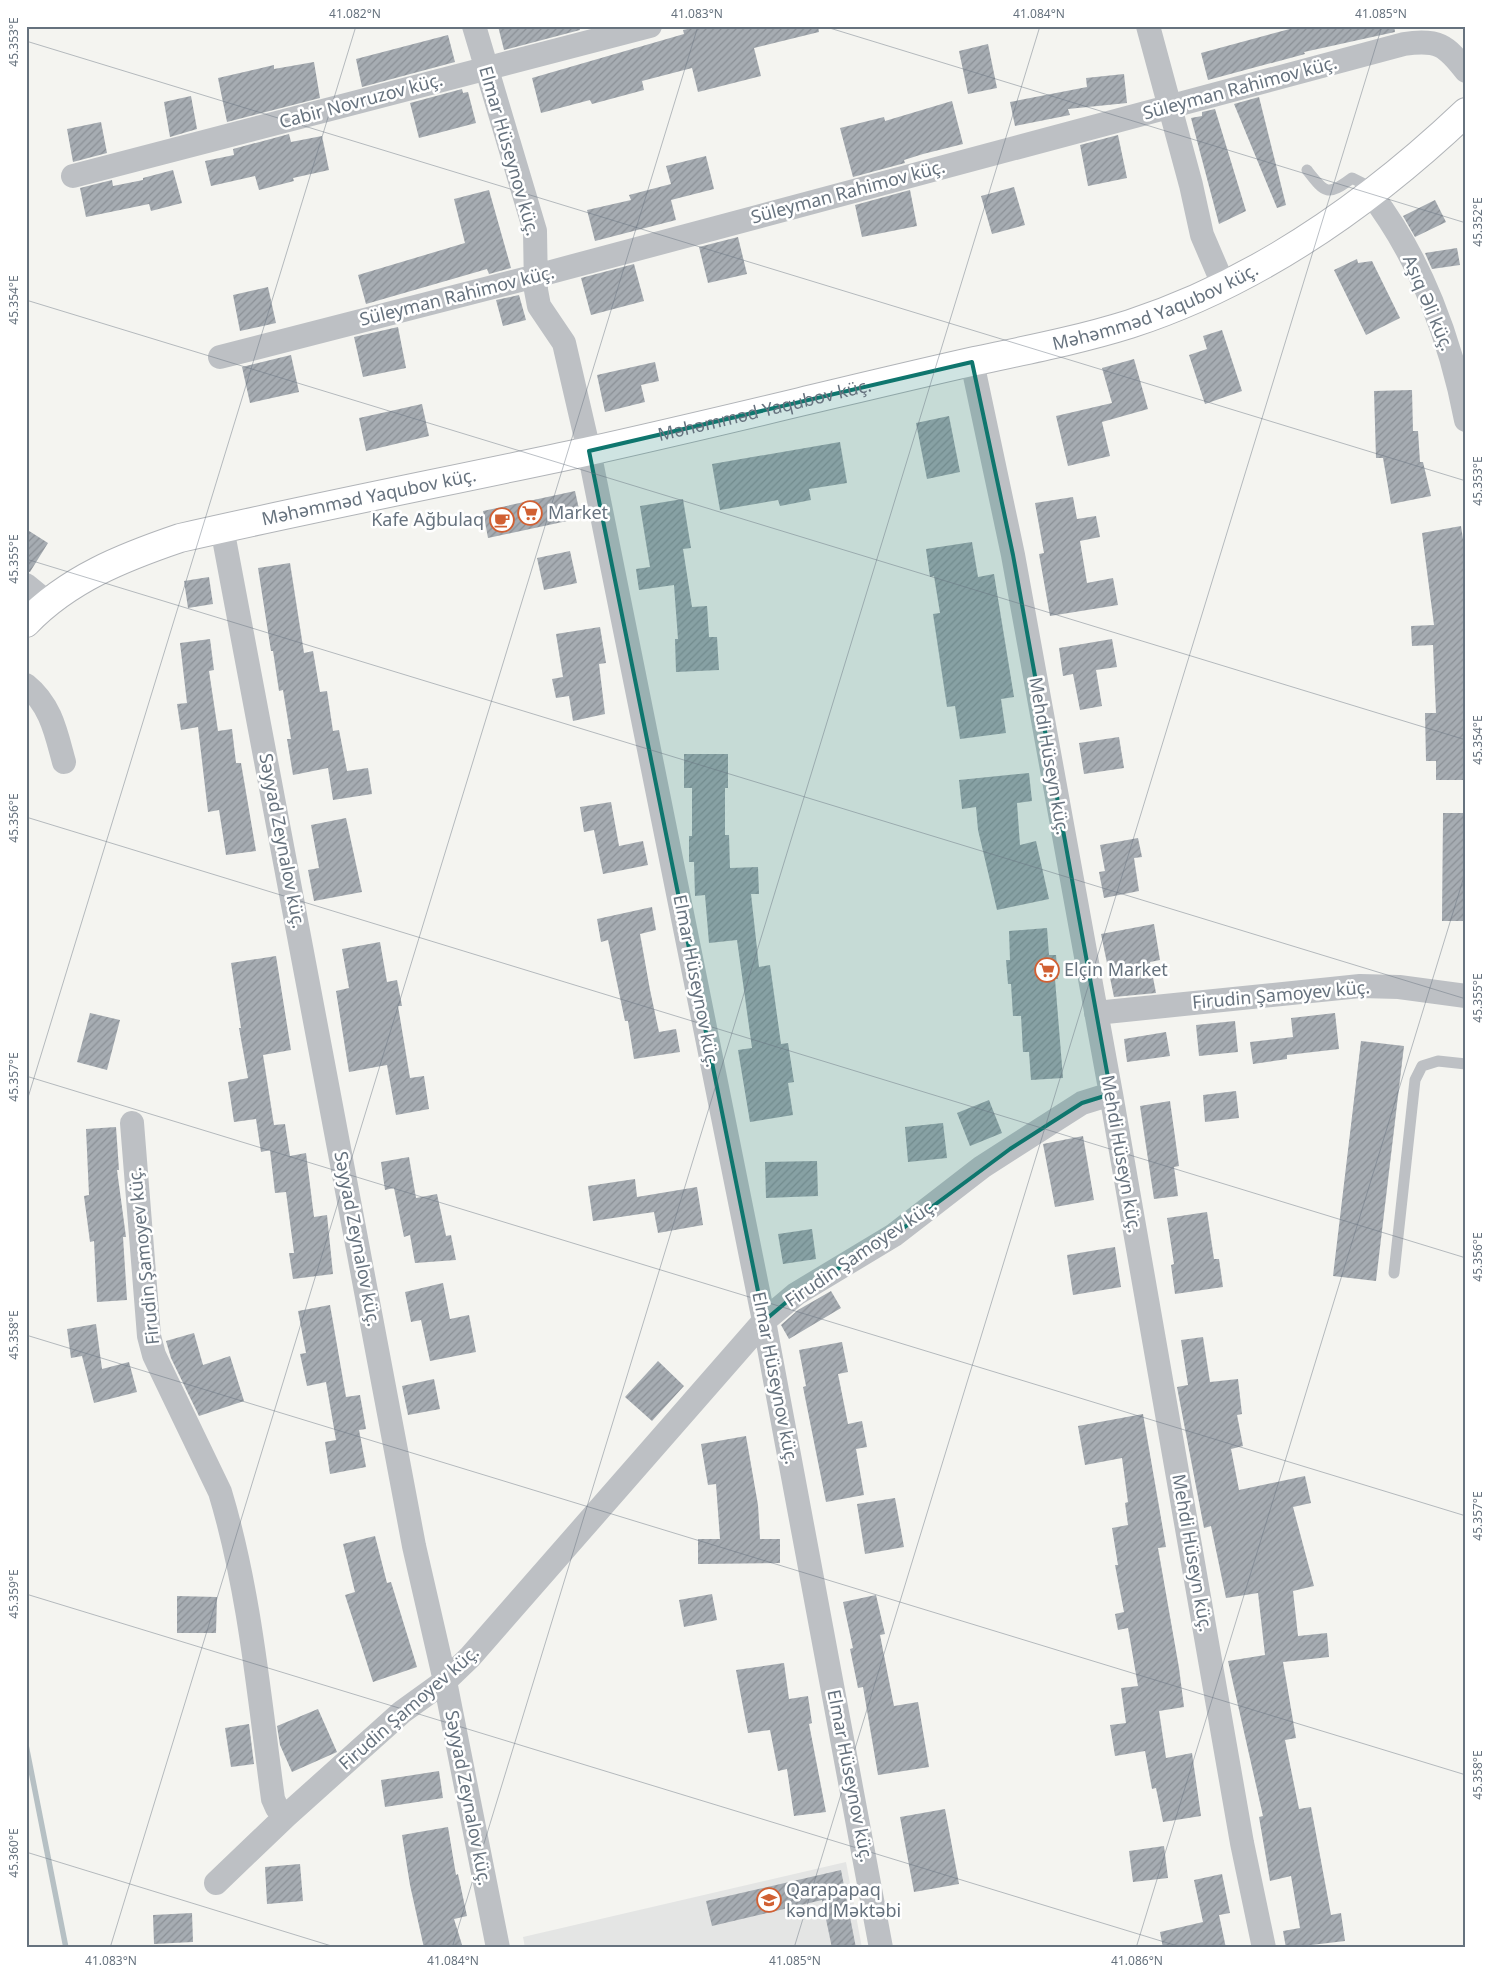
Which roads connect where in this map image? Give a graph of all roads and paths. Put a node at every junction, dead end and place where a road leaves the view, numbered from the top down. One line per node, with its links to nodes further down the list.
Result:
1 (474, 26): 4 (street, Elmar Hüseynov küç.)
2 (650, 26): 4 (street, Cabir Novruzov küç.)
3 (1148, 26): 6 (street)
4 (485, 69): 9 (street, Cabir Novruzov küç.); 11 (street, Elmar Hüseynov küç.)
5 (1466, 71): 6 (street, Süleyman Rahimov küç.)
6 (1170, 107): 11 (street, Süleyman Rahimov küç.); 12 (street)
7 (1465, 114): 10 (main road, Məhəmməd Yaqubov küç.)
8 (1307, 170): 10 (lane)
9 (73, 176)
10 (1371, 194): 12 (main road, Məhəmməd Yaqubov küç.); 15 (street, Aşıq Əli küç.)
11 (536, 276): 13 (street, Süleyman Rahimov küç.); 16 (street, Elmar Hüseynov küç.)
12 (1224, 284): 14 (main road, Məhəmməd Yaqubov küç.)
13 (220, 356)
14 (972, 362): 16 (main road, Məhəmməd Yaqubov küç.); 24 (street, Mehdi Hüseyn küç.)
15 (1466, 420)
16 (589, 451): 17 (main road, Məhəmməd Yaqubov küç.); 29 (street, Elmar Hüseynov küç.)
17 (222, 528): 19 (main road, Məhəmməd Yaqubov küç.); 30 (street, Səyyad Zeynalov küç.)
18 (26, 584): 19 (street)
19 (48, 603): 20 (main road, Məhəmməd Yaqubov küç.)
20 (26, 623)
21 (26, 685): 22 (street)
22 (64, 762)
23 (1466, 996): 24 (street, Firudin Şamoyev küç.)
24 (1096, 1013): 26 (street, Mehdi Hüseyn küç.)
25 (1466, 1064): 28 (lane)
26 (1111, 1094): 29 (street, Firudin Şamoyev küç.); 35 (street, Mehdi Hüseyn küç.)
27 (132, 1123): 31 (street, Firudin Şamoyev küç.)
28 (1394, 1273)
29 (764, 1322): 30 (street, Firudin Şamoyev küç.); 34 (street, Elmar Hüseynov küç.)
30 (445, 1681): 31 (street, Firudin Şamoyev küç.); 33 (street, Səyyad Zeynalov küç.)
31 (286, 1816): 32 (street)
32 (216, 1883)
33 (498, 1948)
34 (882, 1948)
35 (1264, 1948)

